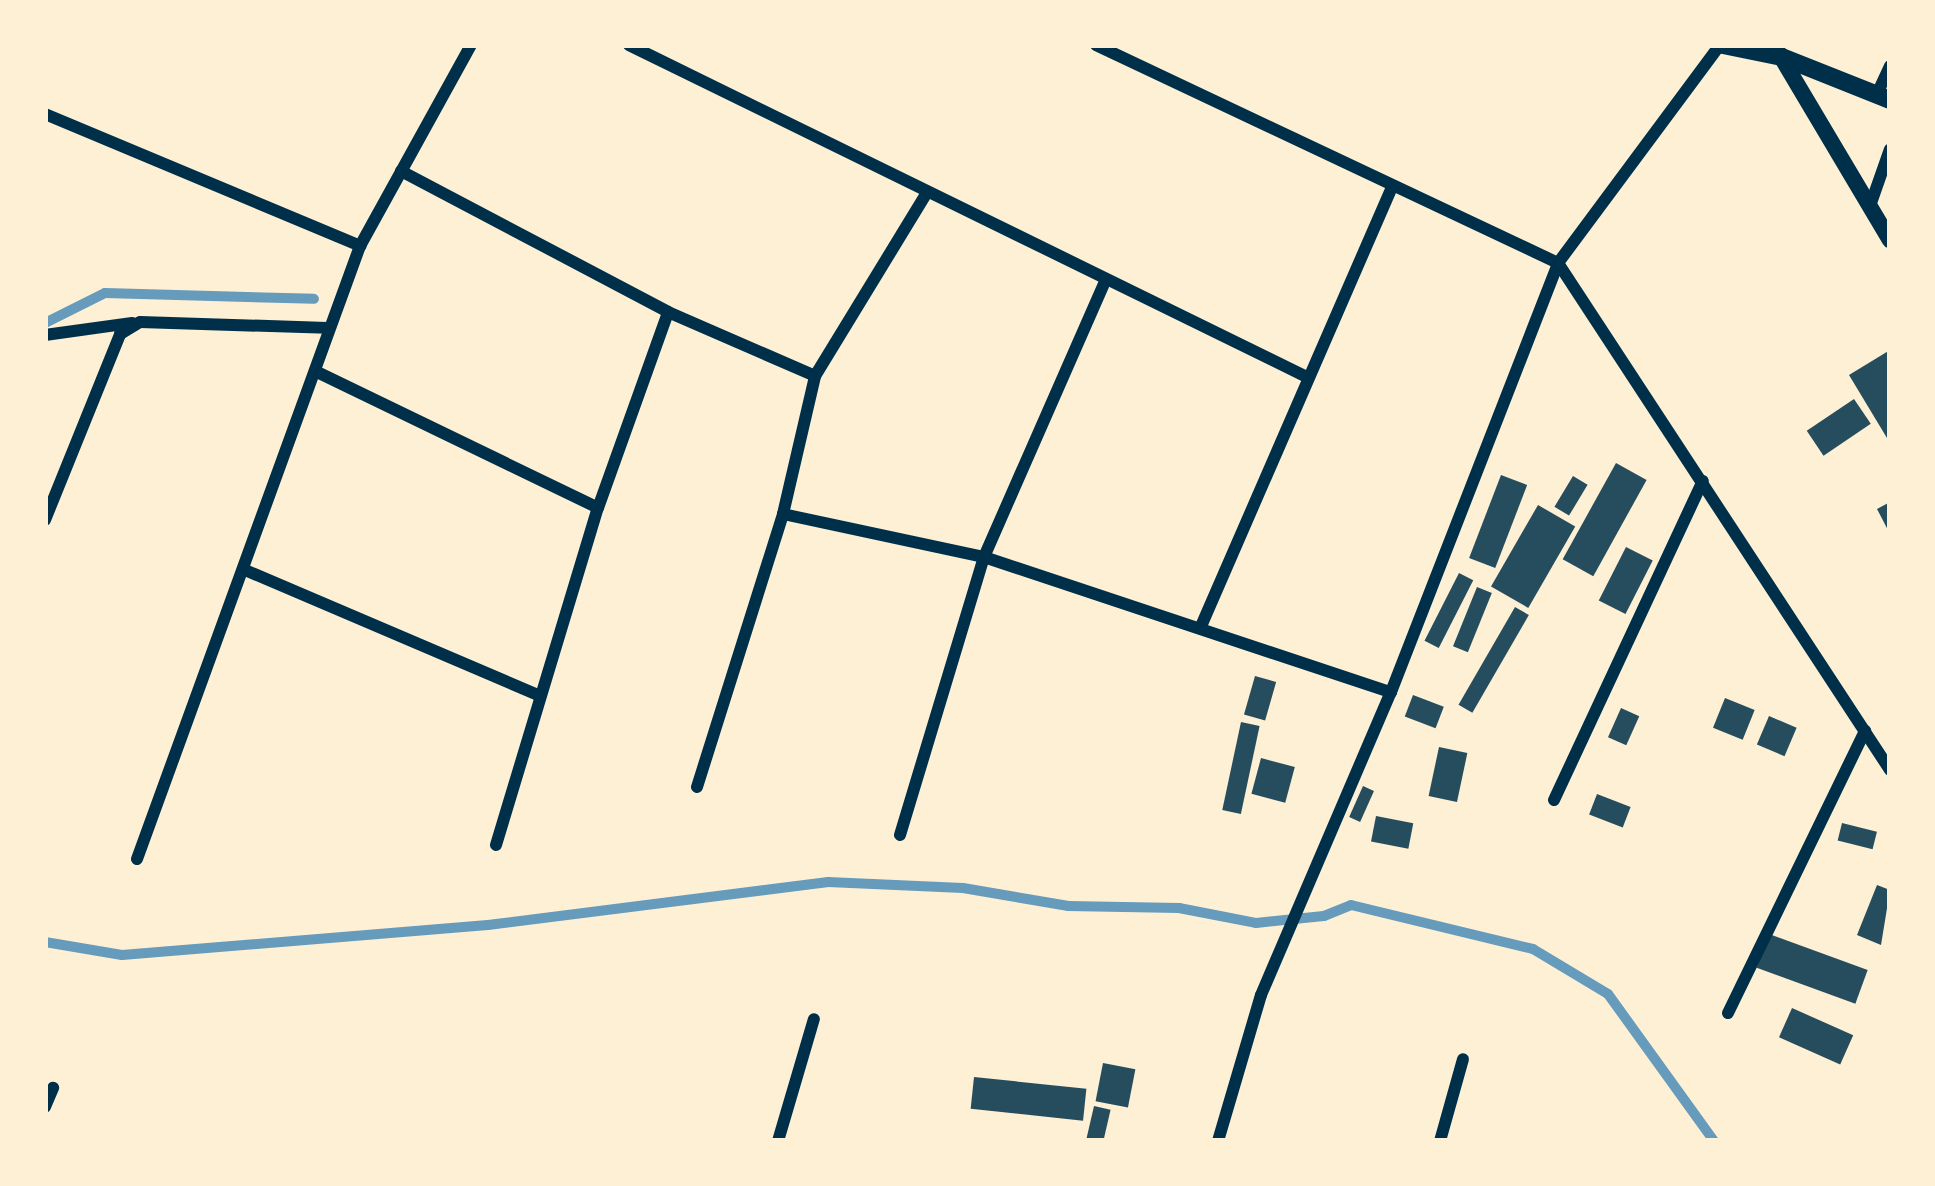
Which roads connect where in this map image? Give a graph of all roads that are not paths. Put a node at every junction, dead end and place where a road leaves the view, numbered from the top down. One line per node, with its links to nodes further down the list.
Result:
1 (471, 45): 10 (street)
2 (629, 45): 12 (street)
3 (1096, 45): 11 (street)
4 (1721, 45): 5 (main road); 16 (street)
5 (1778, 51): 7 (main road); 13 (street)
6 (1890, 66): 7 (street)
7 (1884, 97)
8 (45, 114): 15 (street)
9 (1890, 148): 13 (street)
10 (401, 171): 15 (street); 18 (street)
11 (1392, 187): 16 (street); 24 (street)
12 (926, 194): 17 (street); 23 (street)
13 (1870, 206): 14 (street)
14 (1890, 240)
15 (360, 246): 20 (street)
16 (1558, 262): 25 (street); 32 (street)
17 (1105, 282): 24 (street); 29 (street)
18 (668, 312): 23 (street); 26 (street)
19 (140, 322): 20 (street); 21 (street); 28 (street)
20 (327, 328): 22 (street)
21 (45, 335)
22 (315, 371): 26 (street); 30 (street)
23 (815, 376): 27 (street)
24 (1307, 376): 31 (street)
25 (1703, 481): 34 (street); 37 (street)
26 (598, 508): 33 (street)
27 (783, 514): 29 (street); 36 (street)
28 (45, 520)
29 (984, 557): 31 (street); 38 (street)
30 (245, 570): 33 (street); 40 (street)
31 (1202, 624): 32 (street)
32 (1391, 692): 47 (street)
33 (540, 696): 39 (street)
34 (1865, 731): 35 (street); 41 (street)
35 (1890, 770)
36 (697, 787)
37 (1554, 800)
38 (900, 836)
39 (496, 845)
40 (137, 859)
41 (1728, 1013)
42 (814, 1019): 46 (street)
43 (1463, 1059): 48 (street)
44 (53, 1088): 45 (street)
45 (45, 1107)
46 (778, 1141)
47 (1218, 1141)
48 (1440, 1141)

